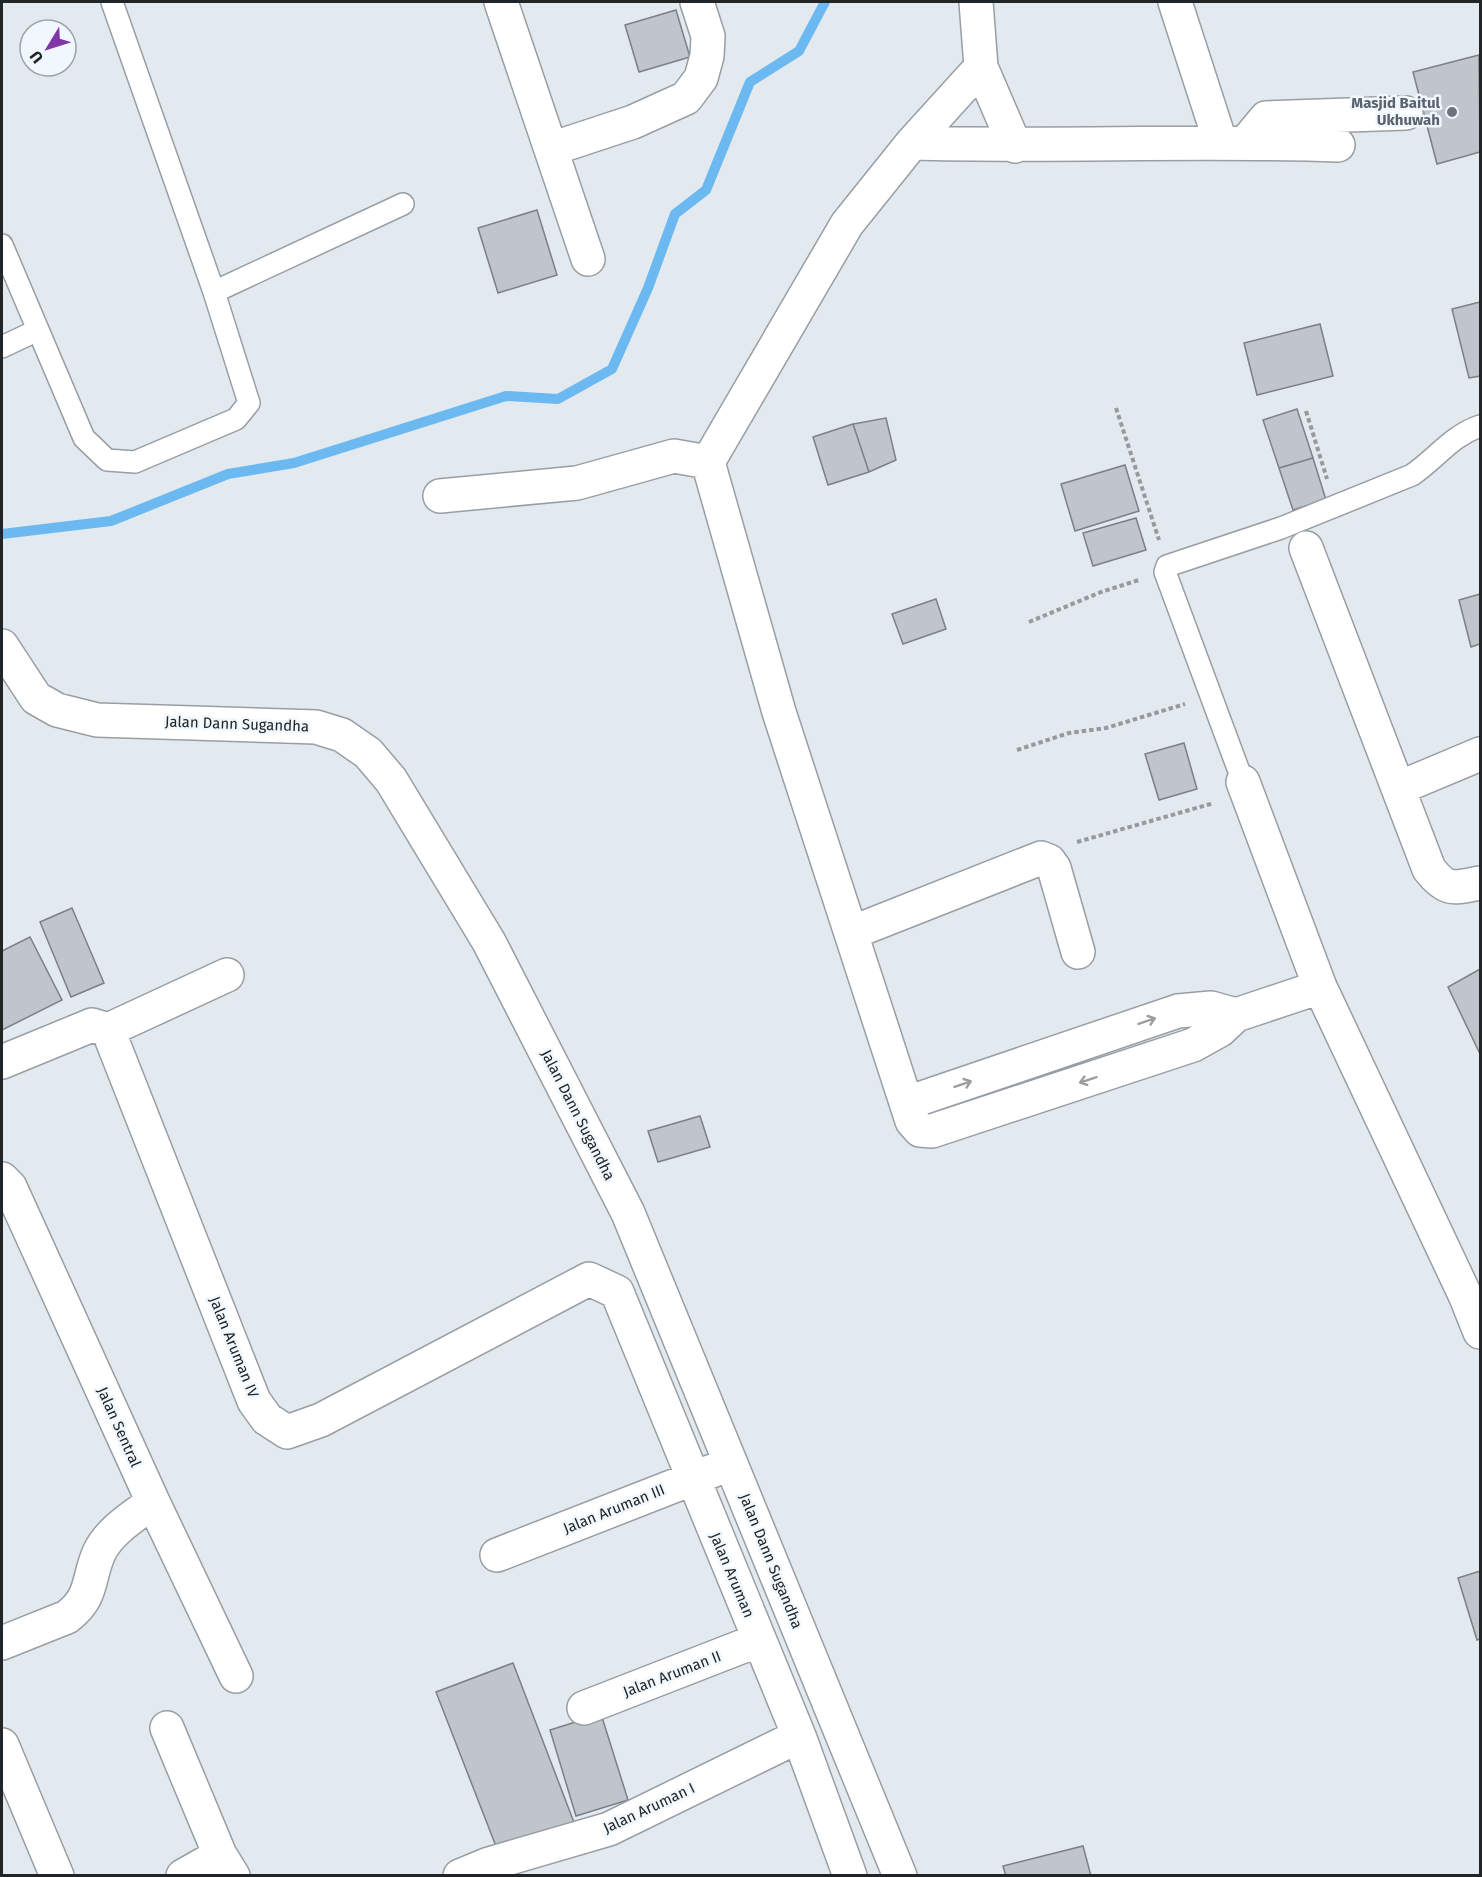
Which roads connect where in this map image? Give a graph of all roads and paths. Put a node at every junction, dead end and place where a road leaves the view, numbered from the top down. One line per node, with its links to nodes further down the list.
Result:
1 (112, 2): 16 (lane)
2 (501, 2): 12 (street)
3 (697, 2): 12 (street)
4 (976, 2): 6 (street)
5 (1175, 2): 8 (street)
6 (981, 67): 9 (street); 11 (street)
7 (1406, 113): 8 (street)
8 (1233, 141): 10 (street); 11 (street)
9 (912, 143): 11 (street); 22 (street)
10 (1338, 145)
11 (1015, 146)
12 (551, 148): 15 (street)
13 (403, 204): 16 (lane)
14 (2, 245): 17 (lane)
15 (588, 259)
16 (214, 292): 17 (lane)
17 (38, 330): 18 (lane)
18 (2, 347)
19 (1116, 408): 26 (path)
20 (1306, 411): 24 (path)
21 (1480, 426): 24 (lane)
22 (708, 462): 23 (street); 36 (street)
23 (440, 496)
24 (1335, 506): 26 (lane)
25 (1306, 548): 33 (street)
26 (1166, 569): 27 (path); 29 (lane)
27 (1029, 622)
28 (2, 646): 46 (street, Jalan Dann Sugandha)
29 (1211, 696): 30 (path); 32 (lane)
30 (1017, 750)
31 (1480, 754): 33 (street)
32 (1245, 788): 34 (path); 39 (street)
33 (1399, 788): 35 (street)
34 (1076, 842)
35 (1480, 883)
36 (851, 933): 37 (street); 39 (street)
37 (1078, 952)
38 (227, 975): 40 (street)
39 (1320, 987): 44 (street)
40 (108, 1030): 41 (street); 43 (street, Jalan Aruman IV)
41 (2, 1062)
42 (2, 1179): 48 (street, Jalan Sentral)
43 (602, 1283): 47 (street, Jalan Aruman)
44 (1473, 1294): 45 (street)
45 (1480, 1332)
46 (730, 1464): 47 (street, Jalan Aruman III); 62 (street, Jalan Dann Sugandha)
47 (692, 1479): 49 (street, Jalan Aruman III); 50 (street, Jalan Aruman)
48 (153, 1502): 51 (street); 52 (street, Jalan Sentral)
49 (497, 1556)
50 (759, 1640): 53 (street, Jalan Aruman II); 55 (street, Jalan Aruman)
51 (2, 1643)
52 (236, 1676)
53 (584, 1708)
54 (166, 1728): 57 (street)
55 (799, 1736): 60 (street, Jalan Aruman I); 61 (street, Jalan Aruman)
56 (2, 1745): 58 (street)
57 (227, 1865): 59 (street)
58 (57, 1875)
59 (183, 1875)
60 (460, 1875)
61 (850, 1875)
62 (900, 1875)

